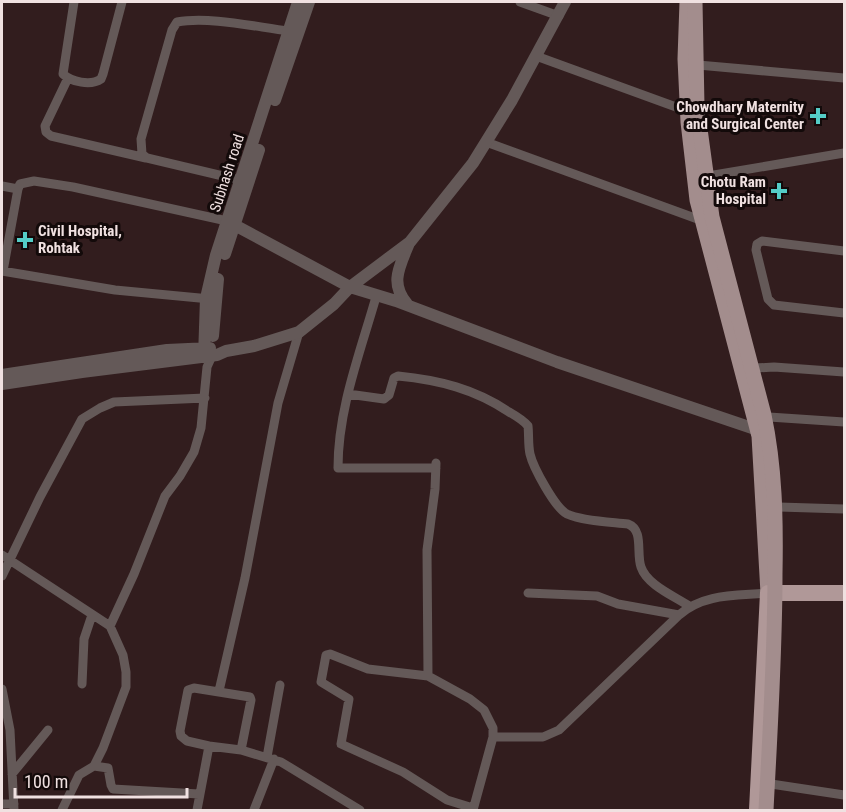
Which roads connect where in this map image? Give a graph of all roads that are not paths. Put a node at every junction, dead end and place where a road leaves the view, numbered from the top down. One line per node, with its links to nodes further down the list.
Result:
1 (74, 2): 13 (street)
2 (122, 2): 13 (street)
3 (298, 2): 10 (street, Subhash road)
4 (309, 2): 16 (street, Subhash road)
5 (520, 2): 9 (street)
6 (565, 2): 9 (street)
7 (687, 2): 15 (main road)
8 (698, 2): 12 (main road); 82 (main road, bridge)
9 (559, 15): 11 (street)
10 (289, 31): 16 (street, Subhash road); 19 (street)
11 (536, 56): 15 (street); 17 (street)
12 (698, 65): 14 (street); 20 (main road)
13 (68, 78): 19 (street)
14 (844, 78)
15 (687, 111): 20 (main road)
16 (260, 133): 21 (street, Subhash road)
17 (486, 142): 24 (street); 26 (street)
18 (844, 153): 20 (street)
19 (147, 158): 21 (street)
20 (702, 180): 24 (main road); 36 (main road)
21 (245, 181): 25 (street, Subhash road)
22 (2, 186): 23 (street)
23 (18, 189): 25 (street); 28 (street)
24 (703, 221): 44 (main road)
25 (231, 223): 29 (street); 31 (street, Subhash road)
26 (410, 242): 29 (street); 32 (street)
27 (844, 251): 33 (street)
28 (2, 271): 31 (street)
29 (350, 287): 30 (street); 34 (street)
30 (376, 297): 32 (street); 40 (street)
31 (210, 299): 35 (street, Subhash road)
32 (408, 306): 44 (street)
33 (844, 313)
34 (299, 332): 35 (street); 61 (street)
35 (208, 355): 38 (street); 39 (street); 41 (street)
36 (755, 368): 37 (street); 42 (main road)
37 (844, 372)
38 (2, 375)
39 (2, 384)
40 (348, 394): 53 (street); 57 (street)
41 (205, 398): 48 (street); 56 (street)
42 (769, 417): 43 (street); 45 (main road)
43 (844, 422)
44 (758, 430): 45 (street); 50 (main road)
45 (774, 436): 46 (main road)
46 (779, 507): 47 (street); 50 (main road)
47 (844, 509)
48 (5, 556): 49 (street); 54 (street)
49 (2, 576)
50 (775, 592): 52 (highway); 53 (street); 70 (highway); 81 (highway)
51 (528, 593): 55 (street)
52 (844, 593)
53 (689, 606): 55 (street)
54 (92, 615): 56 (street); 58 (street)
55 (679, 615): 64 (street)
56 (110, 626): 68 (street)
57 (428, 676): 64 (street); 76 (street)
58 (82, 684)
59 (280, 685): 67 (street)
60 (2, 689): 62 (street)
61 (219, 691): 65 (street); 66 (street)
62 (6, 730): 69 (street)
63 (48, 730): 69 (street)
64 (493, 737): 76 (street)
65 (209, 746): 66 (street); 71 (street)
66 (241, 750): 67 (street)
67 (271, 758): 74 (street); 79 (street)
68 (94, 766): 71 (street); 77 (street)
69 (12, 774): 75 (street)
70 (771, 784): 72 (street); 82 (highway)
71 (199, 794): 78 (street)
72 (844, 795)
73 (2, 804): 75 (street)
74 (340, 806): 80 (street)
75 (14, 807)
76 (473, 809)
77 (62, 810)
78 (197, 810)
79 (254, 810)
80 (360, 810)
81 (757, 810)
82 (767, 810)

